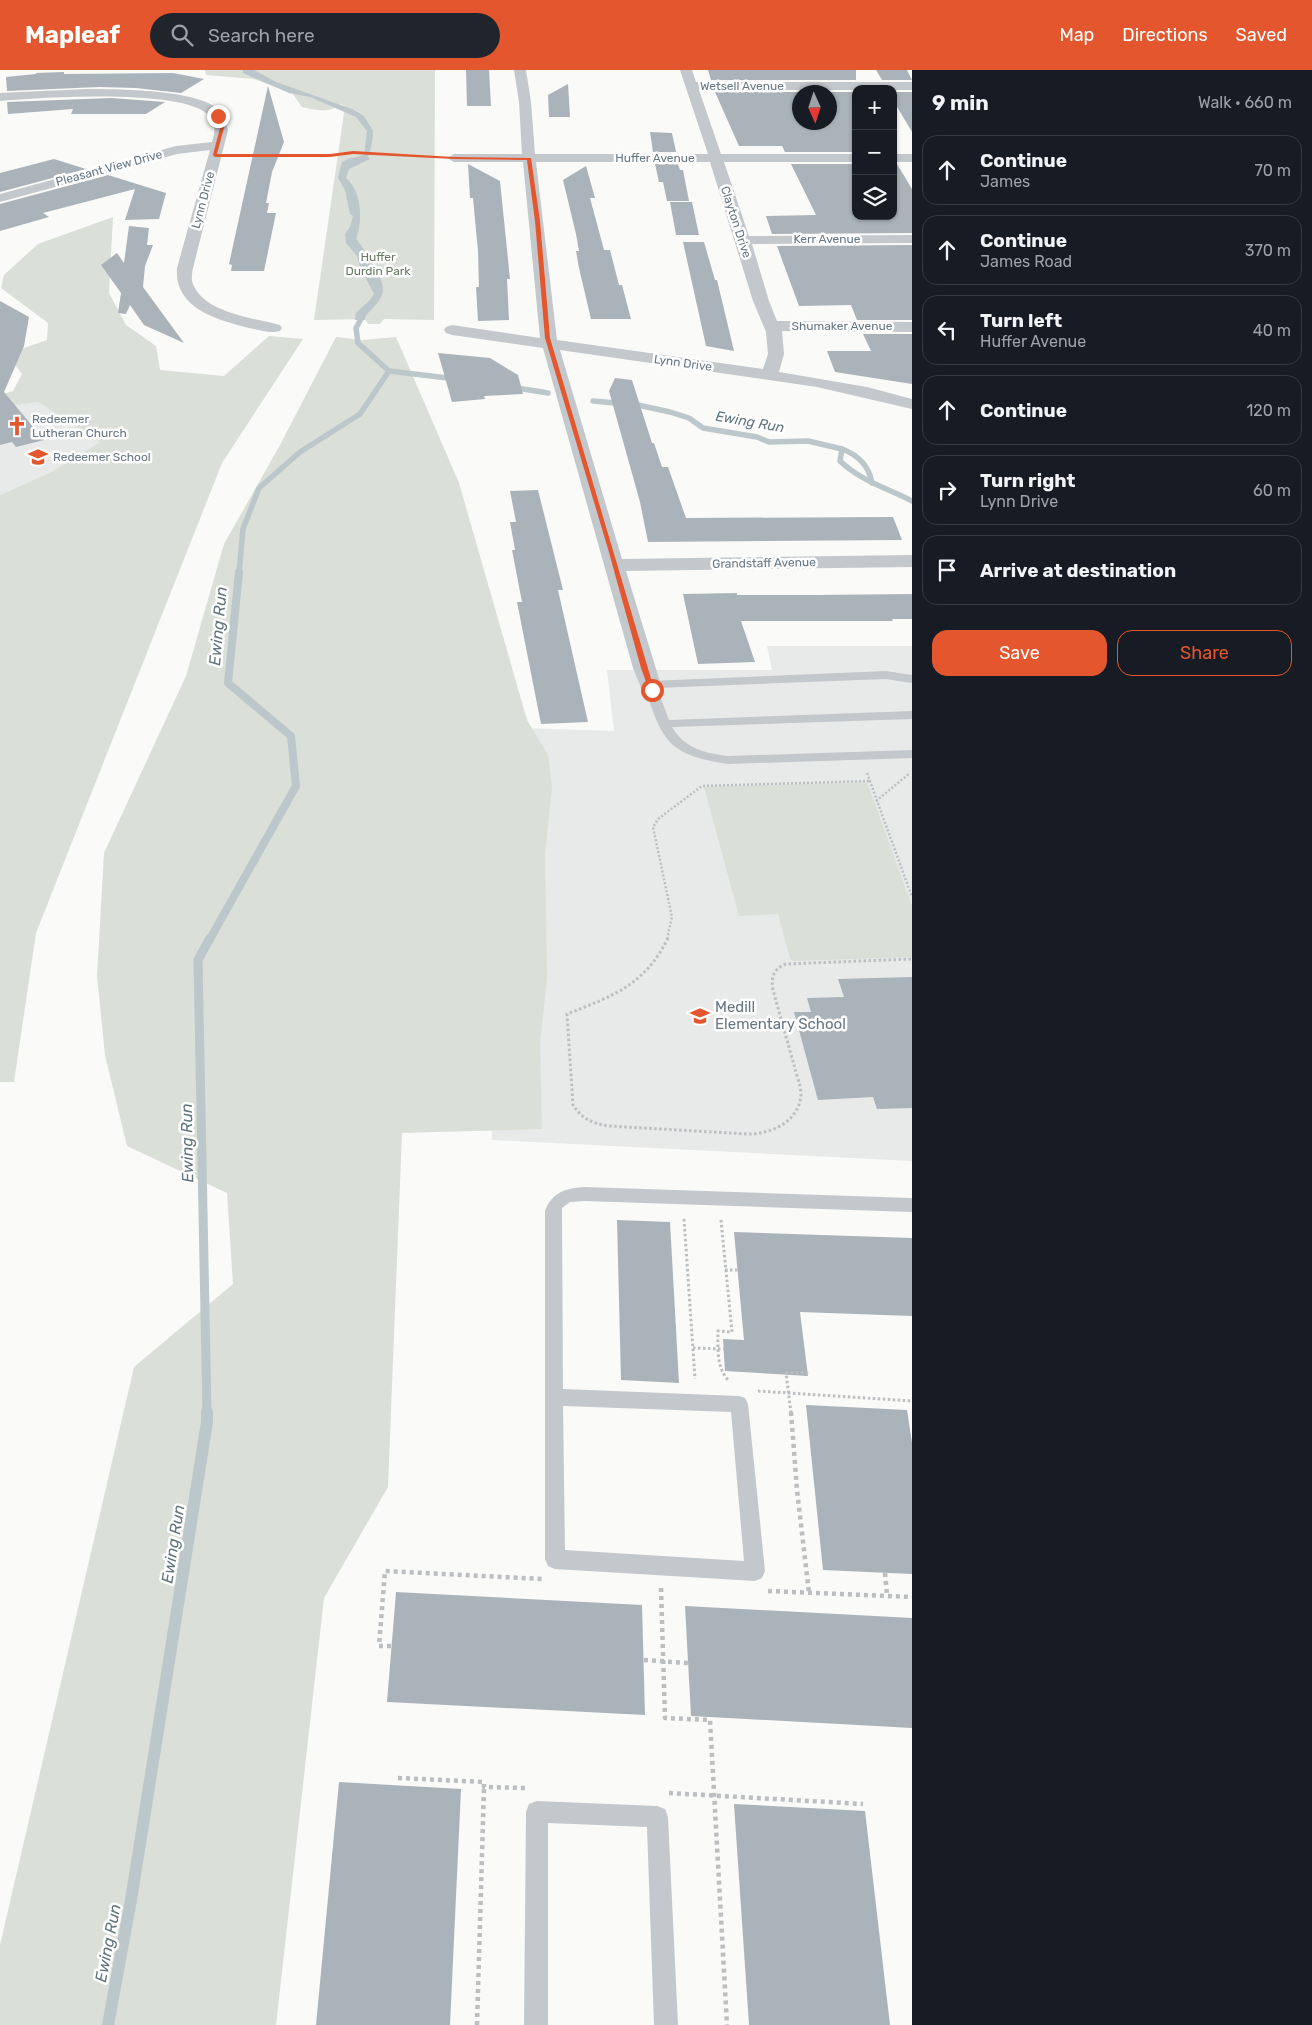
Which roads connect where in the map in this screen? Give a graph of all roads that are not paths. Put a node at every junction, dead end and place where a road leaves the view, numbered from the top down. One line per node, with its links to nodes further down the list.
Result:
1 (520, 70): 8 (street)
2 (686, 70): 3 (street, Clayton Drive)
3 (691, 86): 4 (street, Wetsell Avenue); 9 (street, Clayton Drive)
4 (912, 86)
5 (0, 97): 6 (street, Lynn Drive)
6 (217, 150): 13 (street, Pleasant View Drive); 18 (street, Lynn Drive)
7 (454, 158): 8 (street, Huffer Avenue)
8 (529, 158): 9 (street, Huffer Avenue); 20 (street)
9 (715, 158): 10 (street, Huffer Avenue); 15 (street, Clayton Drive)
10 (852, 158)
11 (897, 158): 12 (street)
12 (912, 158)
13 (0, 198)
14 (912, 239): 15 (street, Kerr Avenue)
15 (743, 240): 16 (street, Clayton Drive)
16 (772, 326): 17 (street, Shumaker Avenue); 21 (street, Clayton Drive)
17 (912, 327)
18 (274, 328)
19 (452, 330): 20 (street, Lynn Drive)
20 (549, 343): 21 (street, Lynn Drive); 24 (street)
21 (770, 375): 22 (street, Lynn Drive)
22 (912, 404)
23 (912, 561): 24 (street, Grandstaff Avenue)
24 (615, 565): 26 (street)
25 (912, 679): 26 (lane)
26 (650, 685): 28 (lane)
27 (912, 715): 28 (lane)
28 (663, 724): 29 (lane)
29 (912, 754)
30 (912, 1205): 31 (lane)
31 (555, 1396): 31 (lane)
32 (536, 2025): 33 (lane)
33 (666, 2025)

